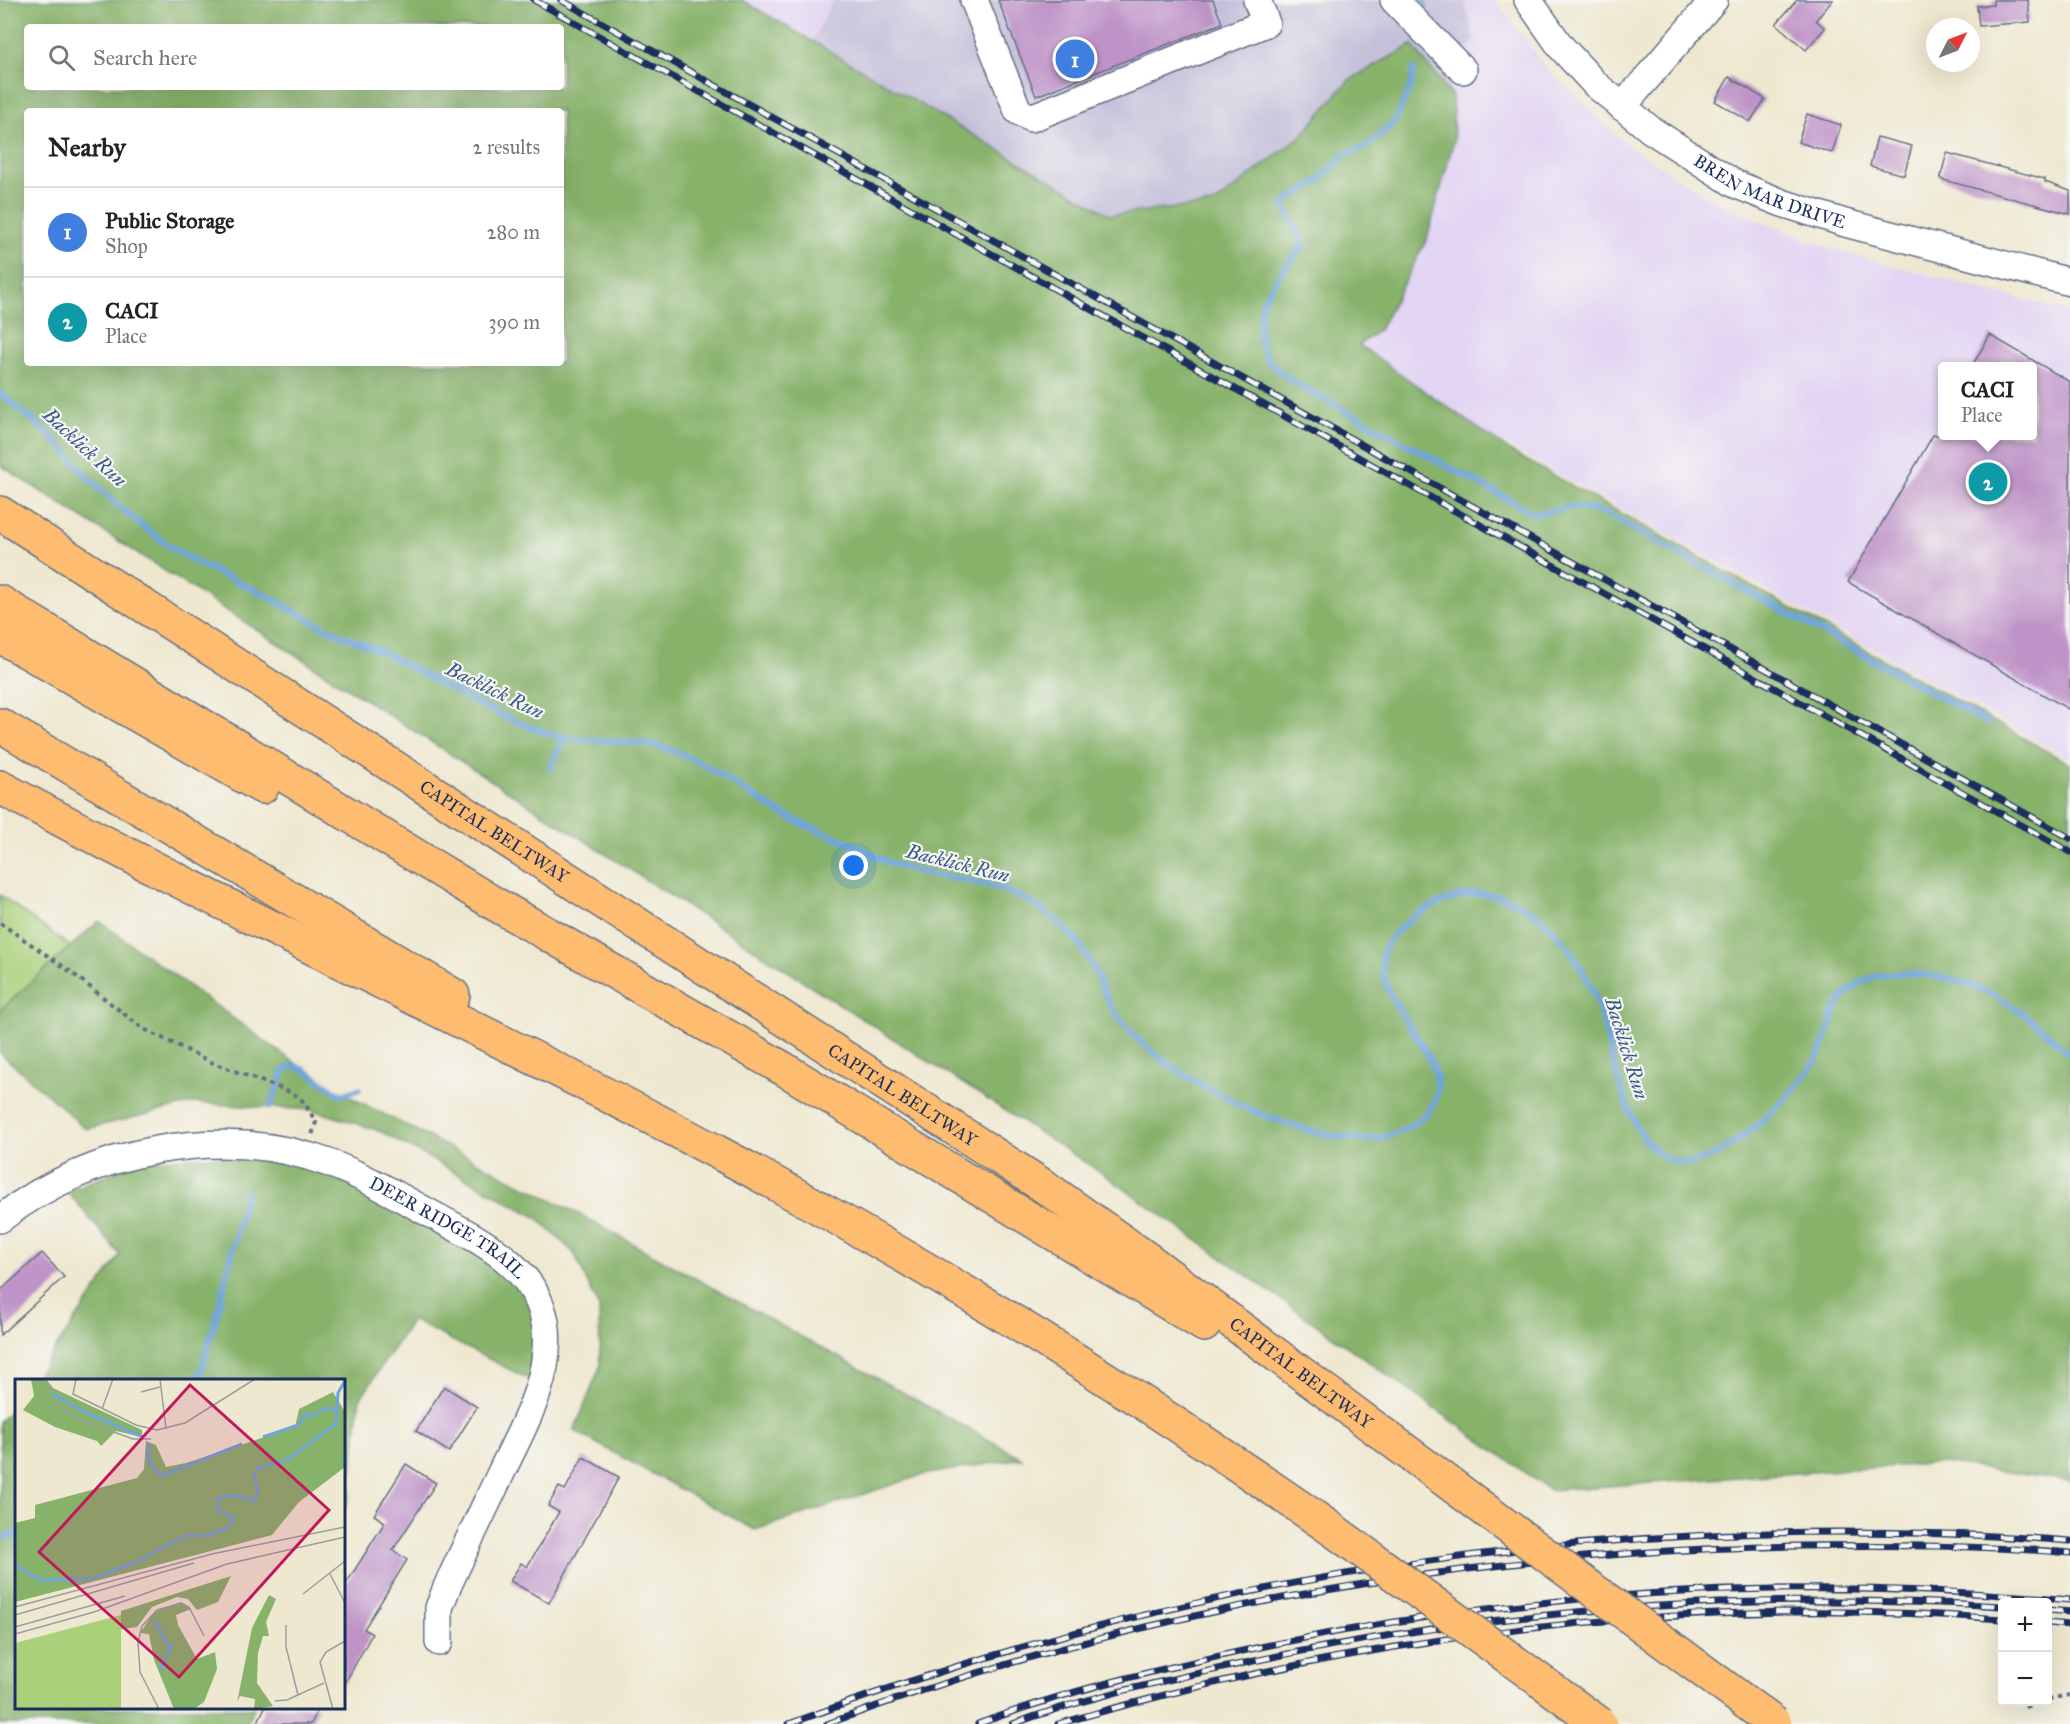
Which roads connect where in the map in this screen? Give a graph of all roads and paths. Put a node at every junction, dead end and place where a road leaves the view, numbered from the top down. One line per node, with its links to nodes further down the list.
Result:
1 (974, 0): 2 (street)
2 (1257, 0)
3 (1394, 0): 6 (street)
4 (1527, 0): 7 (street, BREN MAR DRIVE)
5 (1714, 0): 7 (street)
6 (1463, 70)
7 (1622, 107): 8 (street, BREN MAR DRIVE)
8 (2070, 282)
9 (0, 513): 19 (highway, CAPITAL BELTWAY)
10 (0, 602): 15 (highway)
11 (0, 636): 15 (highway)
12 (0, 724): 16 (highway)
13 (0, 787): 16 (highway)
14 (0, 923): 17 (path)
15 (783, 1069): 19 (highway)
16 (720, 1154): 23 (highway, bridge)
17 (305, 1157): 18 (street, DEER RIDGE TRAIL); 20 (street, DEER RIDGE TRAIL)
18 (0, 1219)
19 (1404, 1449): 24 (highway, CAPITAL BELTWAY, bridge)
20 (439, 1642)
21 (2070, 1695): 22 (path)
22 (2052, 1698)
23 (1600, 1724)
24 (1774, 1724)

